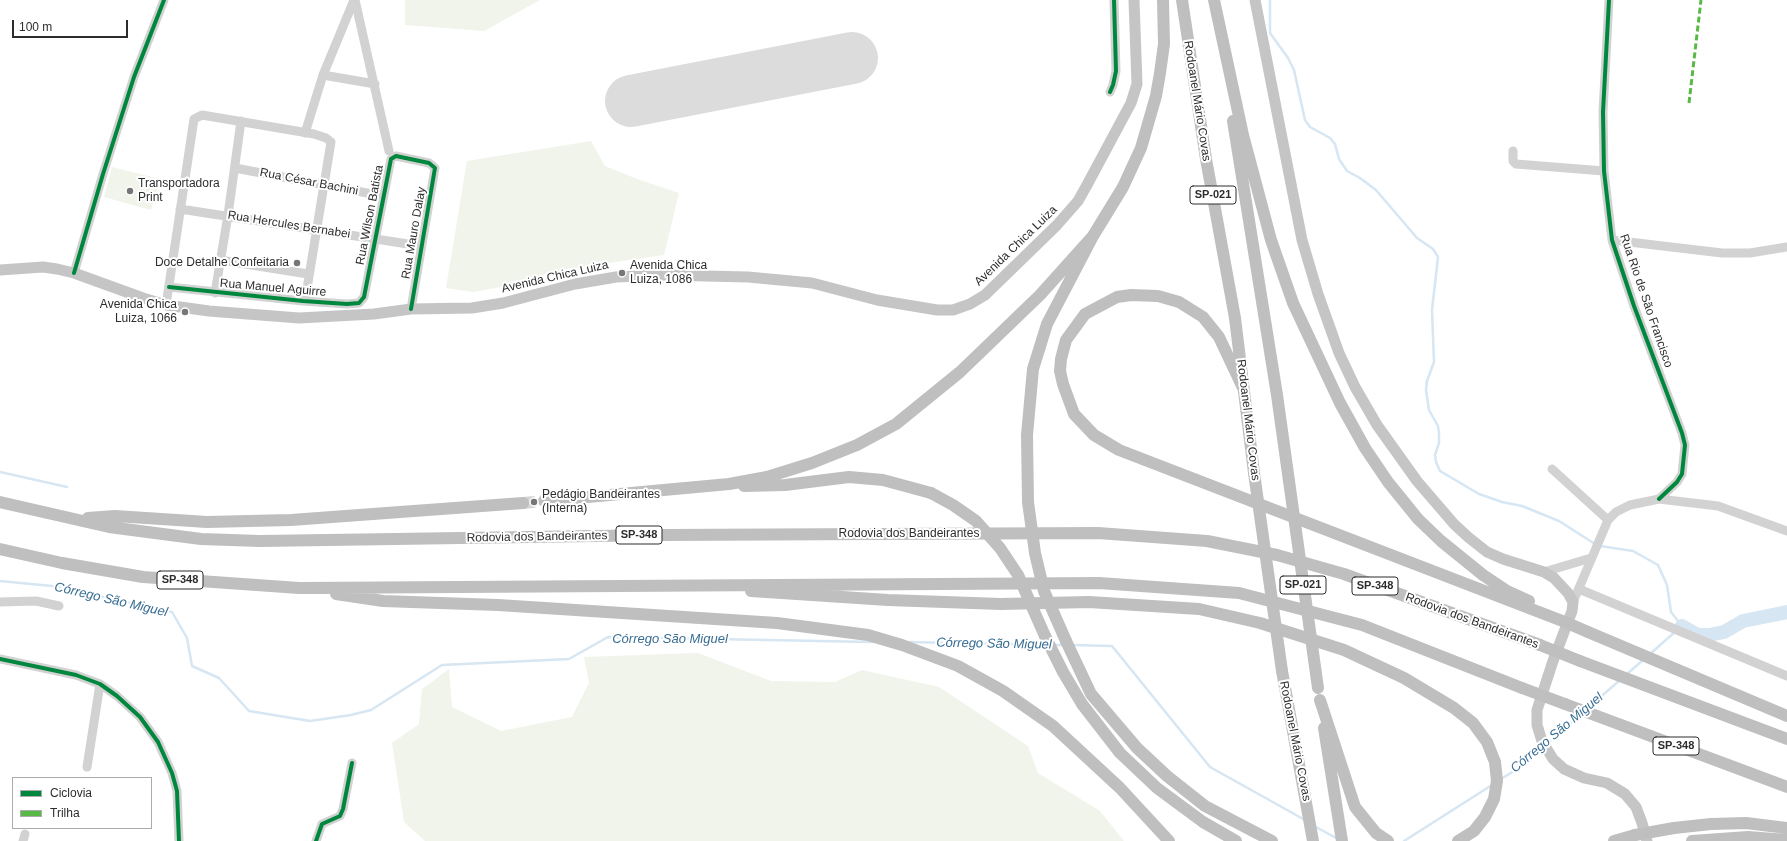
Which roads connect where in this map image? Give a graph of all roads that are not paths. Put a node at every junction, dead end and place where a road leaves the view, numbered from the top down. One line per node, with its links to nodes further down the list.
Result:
1 (164, 0): 32 (street)
2 (355, 0): 10 (street); 11 (street, Rua Wilson Batista)
3 (1114, 0): 12 (street)
4 (1134, 0): 39 (main road, Avenida Chica Luiza)
5 (1163, 0): 25 (highway)
6 (1182, 0): 40 (highway, Rodoanel Mário Covas / SP-021)
7 (1214, 0): 59 (highway); 63 (highway, SP-021, bridge)
8 (1255, 0): 52 (main road)
9 (1609, 0): 19 (street, Rua Rio de São Francisco)
10 (322, 75): 11 (street); 14 (street)
11 (375, 84): 15 (street, Rua Wilson Batista)
12 (1110, 92)
13 (241, 122): 14 (street); 18 (street); 22 (street)
14 (305, 133): 20 (street)
15 (389, 151)
16 (1513, 151): 19 (street)
17 (429, 163): 21 (street, Rua Wilson Batista); 28 (street, Rua Mauro Dalay)
18 (235, 168): 20 (street, Rua César Bachini); 23 (street)
19 (1604, 171): 27 (street, Rua Rio de São Francisco)
20 (324, 185): 21 (street, Rua César Bachini); 24 (street)
21 (383, 196): 26 (street, Rua Wilson Batista)
22 (180, 209): 23 (street, Rua Hercules Bernabei); 34 (street)
23 (228, 215): 24 (street, Rua Hercules Bernabei); 30 (street)
24 (317, 231): 26 (street, Rua Hercules Bernabei); 33 (street)
25 (1093, 236): 42 (highway); 75 (highway, bridge)
26 (374, 239): 28 (street, Rua Hercules Bernabei); 35 (street, Rua Wilson Batista)
27 (1612, 240): 29 (street); 43 (street, Rua Rio de São Francisco)
28 (421, 246): 39 (street, Rua Mauro Dalay)
29 (1787, 247)
30 (220, 260): 33 (street); 36 (street)
31 (0, 270): 32 (main road, Avenida Chica Luiza)
32 (74, 272): 38 (main road, Avenida Chica Luiza)
33 (308, 274): 37 (street)
34 (169, 287): 36 (street, Rua Manuel Aguirre); 38 (street)
35 (366, 289): 37 (street, Rua Manuel Aguirre)
36 (215, 293): 37 (street, Rua Manuel Aguirre)
37 (305, 301)
38 (166, 305): 39 (main road, Avenida Chica Luiza)
39 (411, 309)
40 (1244, 390): 59 (highway); 76 (highway, Rodoanel Mário Covas / SP-021, bridge)
41 (1552, 469): 48 (street)
42 (729, 484): 44 (highway); 74 (highway, bridge)
43 (1659, 499): 48 (street); 49 (street)
44 (544, 501)
45 (0, 502): 47 (highway, Rodovia dos Bandeirantes / SP-348)
46 (523, 502): 47 (highway)
47 (73, 519): 65 (highway, Rodovia dos Bandeirantes / SP-348, bridge)
48 (1608, 520): 51 (street)
49 (1787, 531)
50 (0, 549): 54 (highway, SP-348)
51 (1591, 558): 52 (street); 55 (street)
52 (1544, 572): 57 (main road)
53 (663, 585): 54 (highway, SP-348); 68 (highway, SP-348, bridge); 79 (highway)
54 (299, 588): 73 (highway)
55 (1579, 589): 57 (street); 61 (street)
56 (0, 602): 58 (street)
57 (1573, 602): 81 (main road)
58 (59, 606)
59 (1549, 614): 64 (highway, bridge)
60 (0, 659): 62 (street)
61 (1787, 676)
62 (100, 684): 67 (street); 71 (street)
63 (1320, 700): 77 (highway, SP-021); 78 (highway)
64 (1787, 716)
65 (1787, 739)
66 (352, 762): 72 (street)
67 (87, 767)
68 (1787, 788)
69 (1787, 828): 80 (highway, bridge)
70 (1787, 840): 82 (highway)
71 (179, 841)
72 (316, 841)
73 (1169, 841)
74 (1236, 841)
75 (1272, 841)
76 (1313, 841)
77 (1342, 841)
78 (1388, 841)
79 (1458, 841)
80 (1614, 841)
81 (1646, 841)
82 (1692, 841)

